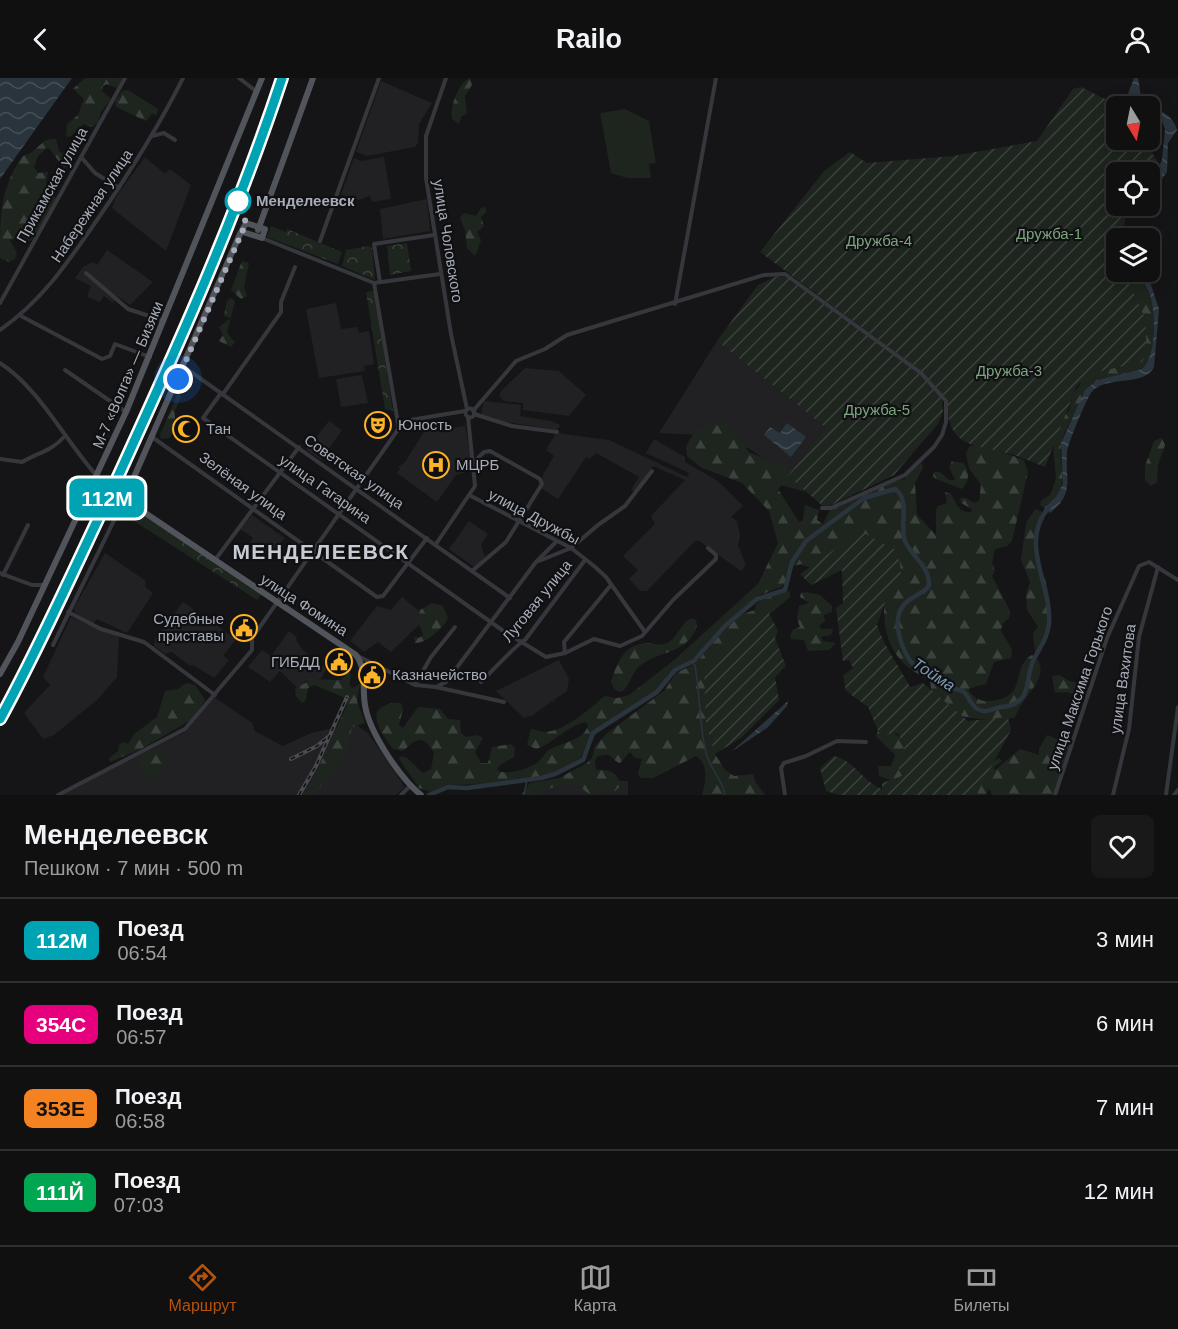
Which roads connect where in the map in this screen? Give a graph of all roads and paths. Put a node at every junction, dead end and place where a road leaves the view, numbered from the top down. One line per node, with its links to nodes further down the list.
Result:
1 (125, 78): 12 (street, Прикамская улица)
2 (183, 78): 10 (street, Набережная улица)
3 (239, 78): 9 (street)
4 (262, 78): 9 (main road, М-7 «Волга» — Бизяки)
5 (313, 78): 14 (main road)
6 (379, 78): 18 (street)
7 (446, 78): 16 (street, улица Чоловского)
8 (716, 78): 25 (street)
9 (256, 92): 27 (main road, М-7 «Волга» — Бизяки)
10 (150, 136): 11 (street); 13 (street, Набережная улица)
11 (175, 140)
12 (81, 157): 13 (street); 24 (street, Прикамская улица)
13 (119, 188): 26 (street, Набережная улица)
14 (259, 227): 15 (main road); 17 (main road)
15 (243, 232): 17 (main road); 31 (main road)
16 (434, 235): 21 (street, улица Чоловского); 22 (street)
17 (259, 237): 23 (street)
18 (320, 241)
19 (296, 267): 33 (street)
20 (86, 273): 27 (street)
21 (440, 274): 22 (street); 34 (street, улица Чоловского)
22 (380, 282): 23 (street)
23 (374, 283): 37 (street)
24 (0, 303)
25 (675, 304): 36 (street); 53 (street)
26 (21, 316): 28 (street, Набережная улица); 29 (street)
27 (164, 321): 29 (main road, М-7 «Волга» — Бизяки)
28 (0, 330)
29 (150, 357): 35 (main road, М-7 «Волга» — Бизяки)
30 (0, 363): 42 (street)
31 (184, 367): 33 (street, Советская улица); 43 (main road)
32 (65, 370): 35 (street)
33 (222, 393): 44 (street, Советская улица); 48 (street, улица Гагарина)
34 (466, 410): 36 (street); 38 (street, улица Чоловского); 39 (street)
35 (126, 412): 49 (main road, М-7 «Волга» — Бизяки)
36 (474, 412): 38 (street); 41 (street)
37 (397, 415): 39 (street); 40 (street)
38 (468, 417): 46 (street)
39 (404, 421): 40 (street)
40 (399, 429): 50 (street)
41 (557, 432)
42 (64, 437): 45 (street); 49 (street)
43 (152, 437): 52 (main road); 54 (street, Зелёная улица)
44 (299, 447): 48 (street); 50 (street, Советская улица)
45 (0, 459)
46 (474, 462): 51 (street); 56 (street)
47 (652, 471): 61 (street)
48 (281, 472): 54 (street); 55 (street, улица Гагарина)
49 (98, 478): 52 (main road, улица Фомина, bridge); 72 (main road, М-7 «Волга» — Бизяки)
50 (357, 488): 55 (street); 58 (street, Советская улица)
51 (471, 496): 56 (street, улица Дружбы); 60 (street)
52 (122, 498): 65 (main road, улица Фомина); 76 (street)
53 (822, 508)
54 (254, 510): 63 (street, Зелёная улица); 65 (street)
55 (339, 514): 63 (street); 66 (street, улица Гагарина)
56 (520, 520): 59 (street, улица Дружбы); 69 (street)
57 (28, 525): 70 (street)
58 (427, 538): 60 (street, Советская улица); 66 (street)
59 (557, 540): 61 (street, улица Дружбы); 67 (street)
60 (436, 544): 69 (street, Советская улица)
61 (571, 548): 64 (street, улица Дружбы); 67 (street)
62 (708, 548): 79 (street)
63 (313, 551): 66 (street, Зелёная улица); 75 (street)
64 (585, 560): 73 (street, улица Дружбы); 80 (street, Луговая улица)
65 (214, 561): 75 (main road, улица Фомина)
66 (410, 562): 77 (street, улица Гагарина)
67 (536, 562): 74 (street)
68 (1158, 567): 71 (street); 101 (street, улица Максима Горького); 102 (street, улица Вахитова)
69 (472, 571): 74 (street, Советская улица)
70 (2, 574): 72 (street)
71 (1178, 580)
72 (44, 585): 86 (main road, М-7 «Волга» — Бизяки)
73 (611, 585): 79 (street, улица Дружбы); 82 (street)
74 (510, 598): 77 (street)
75 (278, 602): 83 (main road, улица Фомина); 90 (street)
76 (68, 612): 81 (street); 90 (street)
77 (492, 621): 80 (street, улица Гагарина); 89 (street)
78 (455, 627): 88 (street)
79 (645, 632): 82 (street)
80 (522, 640): 82 (street, улица Гагарина); 87 (street, Луговая улица)
81 (53, 645)
82 (566, 653)
83 (356, 654): 84 (street); 85 (main road)
84 (376, 666): 85 (street); 88 (street)
85 (363, 671): 95 (main road)
86 (0, 674)
87 (481, 682)
88 (415, 685): 89 (street)
89 (436, 687): 91 (street)
90 (215, 695): 98 (street)
91 (504, 702)
92 (1178, 707): 93 (street)
93 (1177, 723): 103 (street)
94 (866, 742): 100 (street)
95 (410, 786): 97 (main road); 99 (street)
96 (1178, 790): 104 (street)
97 (420, 794)
98 (58, 795)
99 (401, 795)
100 (785, 795)
101 (1055, 795)
102 (1113, 795)
103 (1166, 795)
104 (1174, 795)

